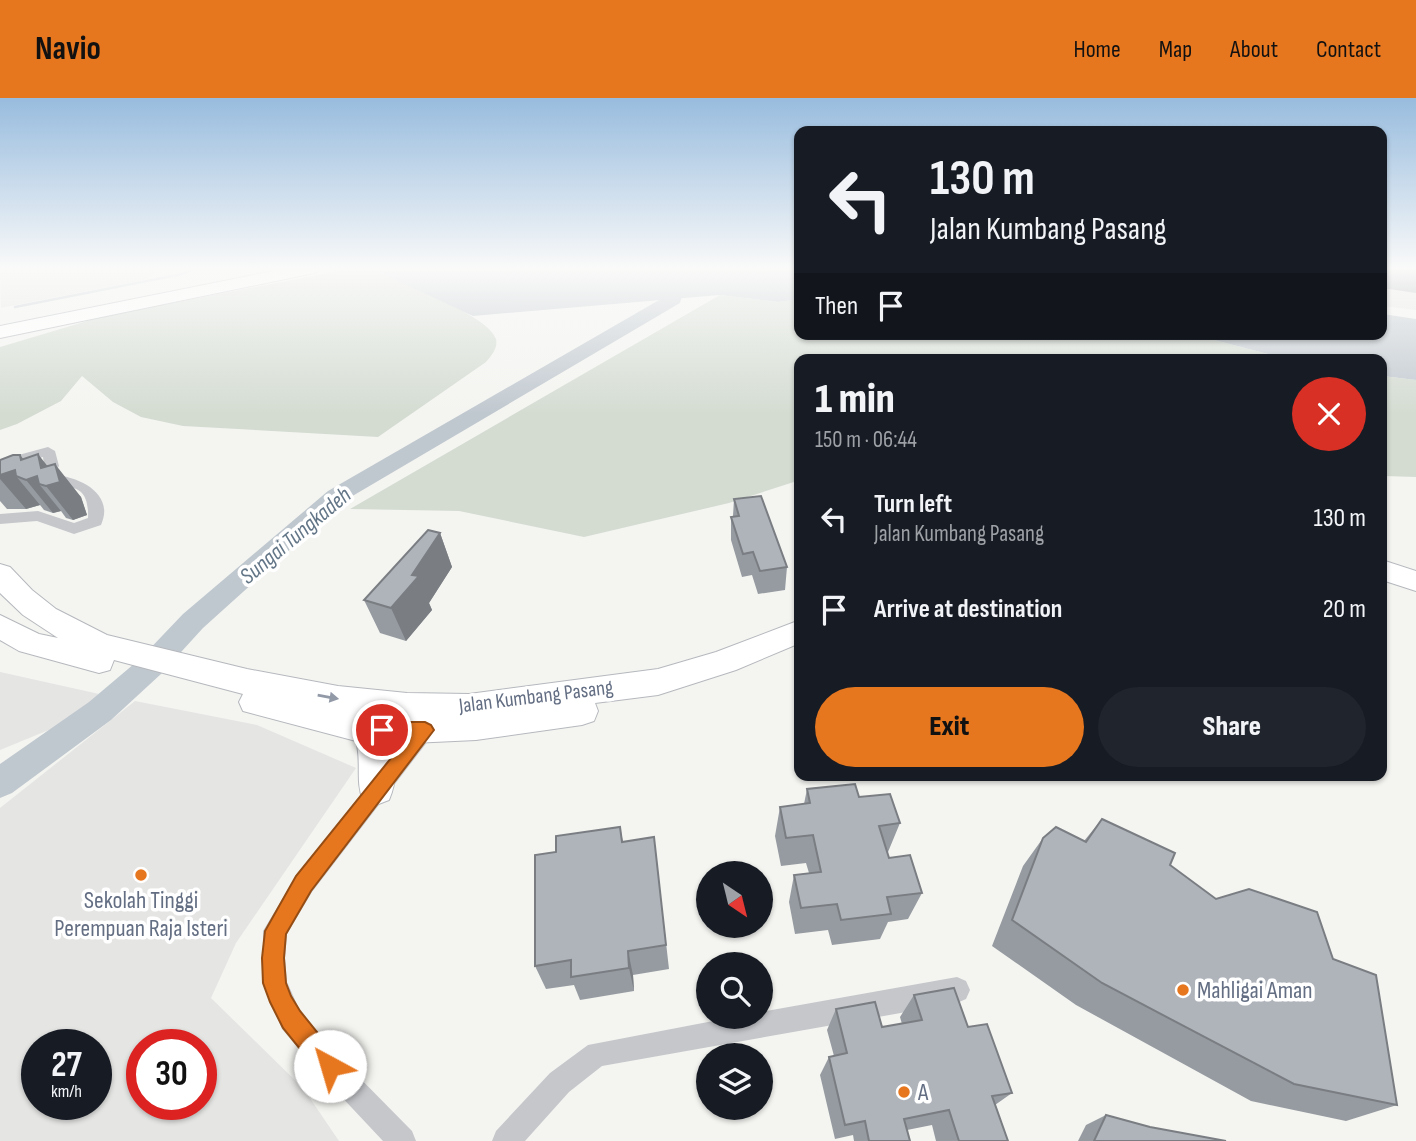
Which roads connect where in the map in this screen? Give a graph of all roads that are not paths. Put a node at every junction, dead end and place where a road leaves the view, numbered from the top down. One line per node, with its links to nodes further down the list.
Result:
1 (59, 317): 3 (main road)
2 (69, 317): 4 (main road)
3 (0, 332)
4 (0, 342)
5 (0, 466): 6 (street)
6 (0, 486)
7 (0, 515): 7 (street)
8 (1387, 557): 9 (main road)
9 (1416, 566)
10 (1387, 572): 12 (main road)
11 (0, 575): 15 (main road, Jalan Kumbang Pasang)
12 (1416, 581)
13 (0, 620): 15 (main road)
14 (0, 626): 17 (main road, Jalan Kumbang Pasang)
15 (57, 626): 19 (main road, Jalan Kumbang Pasang)
16 (794, 633): 21 (main road, Jalan Kumbang Pasang)
17 (15, 643): 19 (main road, Jalan Kumbang Pasang)
18 (794, 648): 21 (main road, Jalan Kumbang Pasang)
19 (122, 658): 20 (main road, Jalan Kumbang Pasang)
20 (183, 675): 21 (main road, Jalan Kumbang Pasang, one-way to 21); 22 (main road, Jalan Kumbang Pasang)
21 (434, 718): 22 (main road, Jalan Kumbang Pasang); 23 (street)
22 (367, 728): 23 (main road)
23 (376, 789): 25 (street)
24 (957, 990): 26 (street)
25 (402, 1141)
26 (506, 1141)

